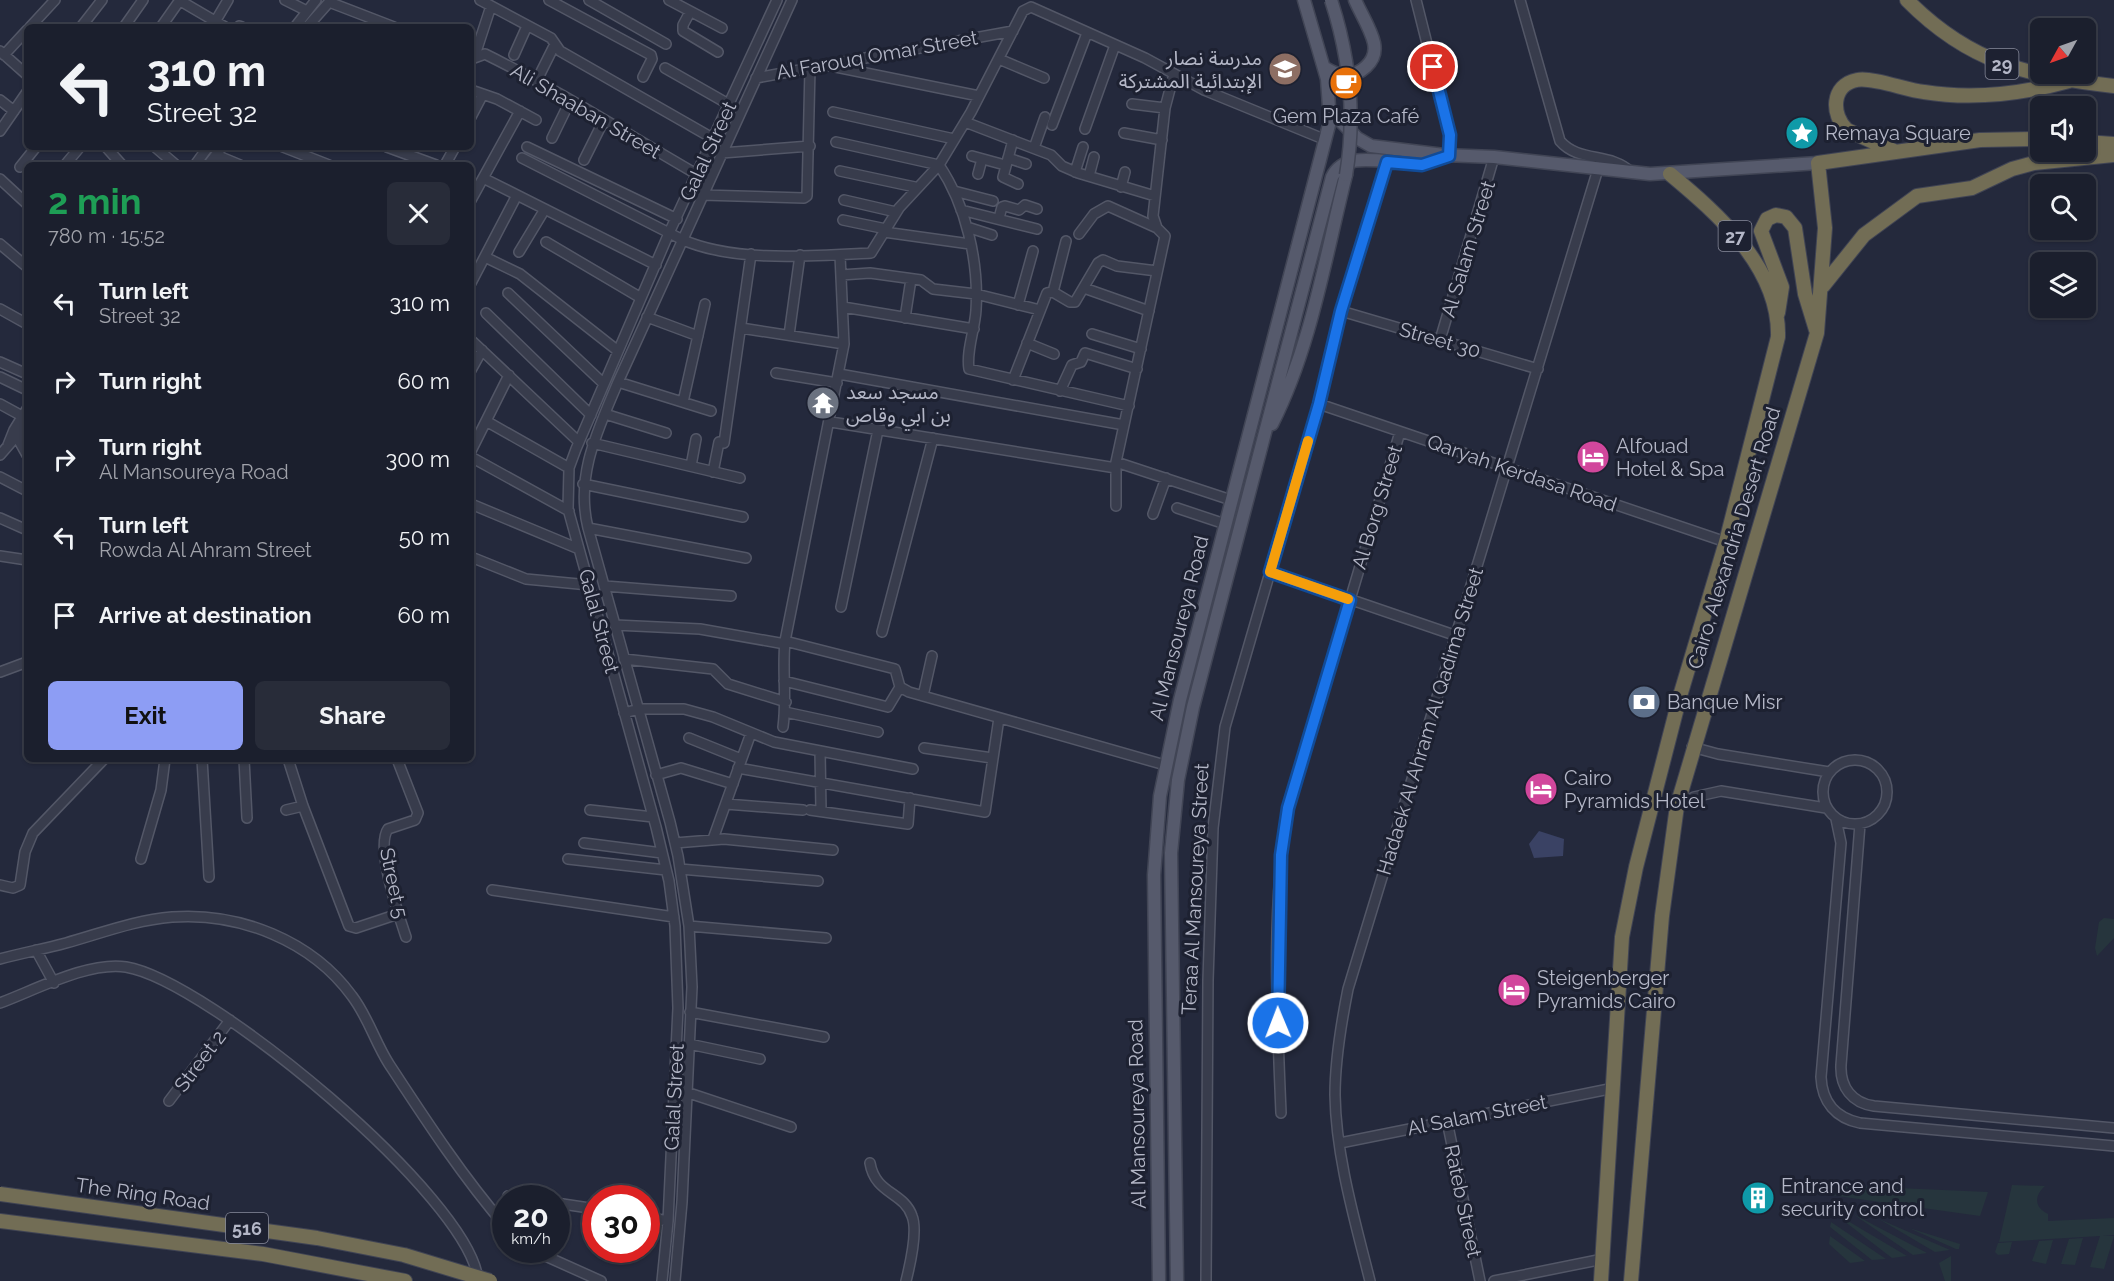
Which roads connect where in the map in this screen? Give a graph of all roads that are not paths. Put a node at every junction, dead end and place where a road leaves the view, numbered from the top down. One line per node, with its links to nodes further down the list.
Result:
1 (55, 0): 25 (street)
2 (102, 0): 26 (street)
3 (143, 0): 27 (street)
4 (228, 0): 29 (street)
5 (285, 0): 23 (street)
6 (316, 0): 23 (street)
7 (480, 0): 22 (street)
8 (549, 0): 54 (street)
9 (589, 0): 38 (street)
10 (669, 0): 24 (street)
11 (792, 0): 55 (street, Galal Street)
12 (1304, 0): 49 (main road, Al Mansoureya Road)
13 (1330, 0): 245 (main road, bridge)
14 (1355, 0): 49 (main road)
15 (1416, 0): 106 (street)
16 (1520, 0): 131 (street)
17 (1907, 0): 52 (highway, 29)
18 (183, 1): 28 (street); 29 (street)
19 (330, 1): 31 (street); 32 (street)
20 (773, 1): 58 (street, Galal Street)
21 (1028, 4): 35 (street); 37 (street)
22 (491, 6): 33 (street); 43 (street)
23 (307, 10): 30 (street)
24 (690, 12): 34 (street); 41 (street)
25 (33, 24)
26 (83, 24)
27 (126, 24)
28 (164, 24)
29 (213, 24)
30 (297, 24)
31 (310, 24)
32 (387, 24)
33 (527, 26): 40 (street); 44 (street)
34 (722, 28)
35 (1013, 31): 46 (street); 47 (street, Al Farouq Omar Street)
36 (24, 33): 42 (street)
37 (1087, 33): 39 (street); 80 (street)
38 (666, 44)
39 (1115, 45): 53 (street); 81 (street)
40 (558, 47): 57 (street); 85 (street)
41 (718, 52)
42 (2, 53): 51 (street)
43 (474, 54)
44 (514, 55)
45 (474, 57): 57 (street, Ali Shaaban Street)
46 (999, 59): 56 (street); 65 (street)
47 (825, 65): 48 (street, Al Farouq Omar Street); 65 (street)
48 (810, 68): 55 (street, Al Farouq Omar Street); 94 (street)
49 (1324, 68): 74 (main road, Al Mansoureya Road)
50 (665, 69): 69 (street)
51 (24, 72)
52 (2030, 73)
53 (1174, 74): 70 (street); 90 (street)
54 (643, 77)
55 (758, 77): 58 (street, Al Farouq Omar Street); 105 (street, Galal Street)
56 (1044, 78)
57 (537, 80): 67 (street, Ali Shaaban Street)
58 (740, 81): 69 (street, Galal Street)
59 (2056, 84): 104 (highway)
60 (2096, 84): 61 (highway, 29)
61 (2114, 86)
62 (474, 91): 63 (street)
63 (483, 94): 72 (street); 73 (street)
64 (24, 96): 71 (street)
65 (979, 96): 79 (street)
66 (0, 100): 71 (street)
67 (570, 101): 78 (street, Ali Shaaban Street); 84 (street)
68 (1132, 104): 70 (street)
69 (730, 105): 85 (street, Galal Street)
70 (1165, 108): 89 (street)
71 (14, 111): 82 (street)
72 (474, 111)
73 (520, 111): 77 (street); 136 (street)
74 (1331, 111): 90 (main road, Al Mansoureya Road); 106 (main road)
75 (833, 112): 86 (street)
76 (1045, 117): 97 (street)
77 (536, 120)
78 (604, 120): 113 (street); 134 (street, Ali Shaaban Street)
79 (965, 122): 86 (street); 88 (street)
80 (1052, 125)
81 (1085, 129)
82 (0, 131)
83 (1124, 133): 89 (street)
84 (552, 138)
85 (714, 139): 134 (street, Galal Street)
86 (954, 139): 125 (street)
87 (2030, 139): 104 (highway)
88 (1013, 140): 97 (street); 121 (street)
89 (1162, 140): 145 (street)
90 (1326, 140): 263 (main road, Al Mansoureya Road)
91 (836, 142): 125 (street)
92 (2096, 143): 93 (highway)
93 (2114, 144)
94 (810, 146): 105 (street); 144 (street)
95 (526, 147): 154 (street)
96 (1083, 147): 129 (street)
97 (1034, 148): 129 (street)
98 (34, 150): 114 (street)
99 (78, 150): 116 (street)
100 (161, 150): 117 (street)
101 (290, 150): 119 (street)
102 (395, 150): 120 (street)
103 (219, 151): 118 (street)
104 (1896, 152): 123 (highway)
105 (722, 153): 144 (street, Galal Street)
106 (1447, 155): 111 (main road); 122 (main road, Al Mansoureya Road)
107 (2114, 155): 180 (highway)
108 (972, 156): 112 (street)
109 (1094, 157): 135 (street)
110 (522, 158): 160 (street)
111 (1494, 158): 127 (main road); 204 (street, Al Salam Street)
112 (982, 159): 121 (street); 132 (street)
113 (584, 160)
114 (24, 162)
115 (24, 162): 126 (street)
116 (68, 162)
117 (173, 162)
118 (236, 162)
119 (320, 162)
120 (428, 162)
121 (1006, 162): 124 (street); 138 (street)
122 (1387, 162): 192 (street, Teraa Al Mansoureya Street); 245 (main road, Al Mansoureya Road)
123 (1818, 163): 133 (main road); 180 (highway, Cairo, Alexandria Desert Road)
124 (1026, 164)
125 (939, 165): 139 (street); 141 (street)
126 (20, 167)
127 (1598, 169): 131 (main road); 215 (street, Hadaek Al Ahram Al Qadima Street)
128 (840, 171): 139 (street)
129 (1075, 172): 135 (street)
130 (1125, 172): 140 (street)
131 (1631, 172): 133 (main road)
132 (978, 174)
133 (1670, 174): 194 (highway, Cairo, Alexandria Desert Road / 27)
134 (698, 175): 154 (street, Galal Street)
135 (1089, 176): 140 (street)
136 (483, 178): 142 (street); 143 (street)
137 (0, 179): 147 (street)
138 (1018, 184)
139 (915, 187): 152 (street)
140 (1121, 188): 145 (street)
141 (954, 192): 148 (street); 151 (street)
142 (474, 194)
143 (517, 195): 149 (street); 173 (street)
144 (702, 195): 163 (street, Galal Street)
145 (1155, 196): 157 (street)
146 (844, 200): 152 (street)
147 (24, 201)
148 (993, 201)
149 (545, 209): 169 (street); 175 (street)
150 (1037, 209): 153 (street)
151 (961, 210): 153 (street); 156 (street)
152 (896, 212): 159 (street)
153 (999, 218): 158 (street)
154 (676, 219): 160 (street, Galal Street)
155 (843, 220): 159 (street)
156 (967, 227): 162 (street); 167 (street)
157 (1157, 228): 161 (street); 176 (street)
158 (1037, 229)
159 (885, 230): 167 (street); 172 (street)
160 (669, 233): 163 (street); 175 (street, Galal Street)
161 (1079, 234)
162 (992, 235)
163 (681, 239): 170 (street); 195 (street, Galal Street)
164 (1066, 241): 182 (street)
165 (546, 242): 185 (street)
166 (0, 244): 174 (street)
167 (970, 244): 184 (street)
168 (1033, 251): 187 (street)
169 (519, 252)
170 (751, 254): 171 (street); 198 (street)
171 (800, 255): 172 (street); 202 (street)
172 (840, 255): 177 (street)
173 (485, 257): 178 (street); 210 (street)
174 (24, 264)
175 (656, 265): 185 (street, Galal Street)
176 (1157, 271): 181 (street); 191 (street)
177 (841, 275): 179 (street); 188 (street)
178 (474, 277)
179 (910, 279): 184 (street); 196 (street)
180 (1822, 287): 200 (highway, Cairo, Alexandria Desert Road)
181 (1084, 288): 182 (street); 191 (street)
182 (1053, 292): 190 (street)
183 (508, 293): 223 (street)
184 (975, 294): 187 (street); 199 (street)
185 (641, 298): 210 (street, Galal Street)
186 (705, 304): 203 (street)
187 (1018, 305): 190 (street)
188 (843, 307): 196 (street); 206 (street)
189 (0, 309): 197 (street)
190 (1040, 310): 207 (street)
191 (1149, 311): 208 (street)
192 (1341, 311): 204 (street, Street 30); 228 (street, Teraa Al Mansoureya Street)
193 (486, 313): 233 (street)
194 (1777, 315): 200 (highway); 274 (highway, Cairo, Alexandria Desert Road / 27)
195 (647, 317): 203 (street); 222 (street, Galal Street)
196 (905, 318): 199 (street)
197 (24, 322)
198 (741, 328): 202 (street); 257 (street)
199 (974, 329): 221 (street)
200 (1817, 333): 305 (highway, Cairo, Alexandria Desert Road)
201 (1092, 334): 208 (street)
202 (789, 335): 206 (street)
203 (698, 336): 226 (street)
204 (1440, 340): 215 (street, Street 30)
205 (474, 343): 209 (street)
206 (844, 344): 220 (street)
207 (1027, 344): 211 (street); 221 (street)
208 (1142, 348): 214 (street)
209 (482, 350): 213 (street); 218 (street)
210 (618, 351): 223 (street, Galal Street)
211 (1054, 354)
212 (0, 362): 216 (street)
213 (474, 365)
214 (1137, 369): 225 (street); 229 (street)
215 (1538, 369): 256 (street, Hadaek Al Ahram Al Qadima Street)
216 (24, 373)
217 (776, 373): 220 (street)
218 (509, 375): 235 (street); 246 (street)
219 (0, 377): 224 (street)
220 (838, 378): 237 (street); 238 (street)
221 (1013, 380): 225 (street)
222 (618, 382): 226 (street); 231 (street, Galal Street)
223 (604, 384): 233 (street, Galal Street)
224 (24, 389)
225 (1060, 391): 229 (street)
226 (683, 402): 230 (street)
227 (0, 404): 232 (street)
228 (1319, 404): 240 (street, Qaryah Kerdasa Road); 280 (street, Teraa Al Mansoureya Street)
229 (1129, 406): 238 (street)
230 (711, 411)
231 (605, 414): 241 (street); 247 (street, Galal Street)
232 (24, 415)
233 (591, 415): 246 (street, Galal Street)
234 (24, 419): 248 (street)
235 (486, 420): 249 (street); 255 (street)
236 (24, 421): 242 (street)
237 (831, 422): 239 (street); 289 (street)
238 (1124, 425): 253 (street)
239 (878, 430): 243 (street); 285 (street)
240 (1400, 432): 256 (street, Qaryah Kerdasa Road); 284 (street, Al Borg Street)
241 (666, 433)
242 (17, 438): 248 (street); 250 (street)
243 (933, 438): 253 (street); 287 (street)
244 (696, 439): 254 (street)
245 (1262, 441): 367 (main road, Al Mansoureya Road)
246 (579, 442): 255 (street, Galal Street)
247 (592, 444): 254 (street); 261 (street, Galal Street)
248 (8, 445): 251 (street)
249 (474, 445)
250 (24, 450)
251 (0, 455)
252 (474, 459): 267 (street)
253 (1116, 465): 260 (street); 265 (street)
254 (691, 466): 257 (street)
255 (568, 468): 267 (street, Galal Street)
256 (1508, 468): 274 (street, Qaryah Kerdasa Road); 288 (street, Hadaek Al Ahram Al Qadima Street)
257 (713, 472): 259 (street)
258 (0, 477): 262 (street)
259 (740, 478)
260 (1166, 478): 263 (street); 268 (street)
261 (583, 484): 269 (street); 272 (street, Galal Street)
262 (24, 489)
263 (1231, 500): 271 (main road, Al Mansoureya Road)
264 (474, 505): 275 (street)
265 (1116, 507)
266 (1178, 508): 271 (street)
267 (569, 512): 275 (street, Galal Street)
268 (1153, 514)
269 (743, 517)
270 (0, 518): 273 (street)
271 (1225, 524): 316 (main road, Al Mansoureya Road)
272 (588, 528): 278 (street); 282 (street, Galal Street)
273 (24, 529)
274 (1726, 542): 363 (highway, Cairo, Alexandria Desert Road / 27)
275 (579, 549): 281 (street, Galal Street)
276 (0, 556): 279 (street)
277 (474, 558): 281 (street)
278 (746, 558)
279 (24, 560)
280 (1270, 572): 284 (street); 393 (street, Teraa Al Mansoureya Street)
281 (589, 585): 299 (street, Galal Street)
282 (605, 586): 283 (street); 286 (street, Galal Street)
283 (731, 596)
284 (1350, 600): 288 (street); 368 (street, Al Borg Street)
285 (841, 607)
286 (615, 625): 289 (street); 291 (street, Galal Street)
287 (882, 632)
288 (1456, 636): 373 (street, Hadaek Al Ahram Al Qadima Street)
289 (785, 643): 294 (street); 295 (street)
290 (932, 656): 296 (street)
291 (624, 659): 297 (street); 298 (street, Galal Street)
292 (24, 663): 293 (street)
293 (0, 672)
294 (784, 681): 295 (street); 297 (street)
295 (900, 687): 296 (street)
296 (923, 696): 300 (street)
297 (786, 707): 301 (street); 302 (street)
298 (639, 709): 299 (street); 303 (street); 319 (street, Galal Street)
299 (624, 713): 330 (street, Galal Street)
300 (999, 718): 308 (street); 316 (street)
301 (783, 727)
302 (878, 732)
303 (751, 733): 307 (street); 315 (street)
304 (689, 738): 315 (street)
305 (1692, 747): 318 (street); 325 (highway, Cairo, Alexandria Desert Road)
306 (924, 748): 308 (street)
307 (820, 752): 317 (street); 320 (street)
308 (992, 758): 322 (street)
309 (101, 762): 345 (street)
310 (165, 762): 340 (street)
311 (202, 762): 343 (street)
312 (244, 762): 331 (street)
313 (289, 762): 324 (street)
314 (398, 762): 347 (street, Street 5)
315 (740, 764): 320 (street); 321 (street)
316 (1165, 765): 366 (main road, Al Mansoureya Road)
317 (913, 769)
318 (1829, 772): 326 (street); 333 (street)
319 (657, 775): 321 (street); 336 (street, Galal Street)
320 (821, 781): 322 (street); 329 (street)
321 (733, 784): 323 (street)
322 (910, 798): 329 (street)
323 (726, 804): 329 (street); 334 (street)
324 (303, 806): 327 (street); 347 (street)
325 (1677, 806): 326 (street); 398 (highway, Cairo, Alexandria Desert Road)
326 (1826, 808): 332 (street)
327 (286, 810)
328 (590, 810): 330 (street)
329 (821, 810)
330 (653, 817): 338 (street, Galal Street)
331 (247, 818)
332 (1836, 819): 333 (street); 375 (street)
333 (1860, 824): 371 (street)
334 (713, 839): 336 (street); 337 (street)
335 (584, 843): 338 (street)
336 (675, 843): 341 (street, Galal Street)
337 (832, 850)
338 (662, 853): 342 (street, Galal Street)
339 (568, 859): 342 (street)
340 (141, 860)
341 (681, 869): 344 (street); 349 (street, Galal Street)
342 (666, 870): 348 (street, Galal Street)
343 (209, 877)
344 (818, 881)
345 (0, 885)
346 (492, 890): 348 (street)
347 (399, 914): 350 (street, Street 5)
348 (674, 917): 354 (street, Galal Street)
349 (689, 926): 351 (street); 355 (street, Galal Street)
350 (406, 938)
351 (826, 938)
352 (36, 950): 353 (street); 356 (street); 378 (street)
353 (0, 959)
354 (677, 976): 355 (street); 372 (street, Galal Street)
355 (691, 976): 358 (street, Galal Street)
356 (54, 983): 357 (street); 359 (street)
357 (0, 1003)
358 (690, 1012): 360 (street); 361 (street, Galal Street)
359 (231, 1020): 365 (street, Street 2); 385 (street)
360 (824, 1036)
361 (689, 1044): 362 (street); 364 (street, Galal Street)
362 (760, 1059)
363 (1614, 1088): 369 (street, Al Salam Street); 382 (highway, Cairo, Alexandria Desert Road / 27)
364 (686, 1092): 370 (street); 374 (street, Galal Street)
365 (169, 1101)
366 (1157, 1104): 367 (main road); 391 (main road, Al Mansoureya Road)
367 (1175, 1104): 392 (main road, Al Mansoureya Road)
368 (1281, 1113)
369 (1447, 1120): 373 (street, Al Salam Street); 395 (street, Rateb Street)
370 (790, 1127)
371 (2114, 1128)
372 (672, 1143): 374 (street); 381 (street, Galal Street)
373 (1340, 1143): 394 (street, Hadaek Al Ahram Al Qadima Street)
374 (684, 1144): 389 (street, Galal Street)
375 (2114, 1146)
376 (870, 1163): 390 (street)
377 (0, 1194): 386 (highway, The Ring Road / 516, bridge)
378 (492, 1208)
379 (660, 1220): 381 (street)
380 (0, 1221): 384 (highway, 516)
381 (668, 1221): 388 (street, Galal Street)
382 (1603, 1259): 396 (street); 397 (highway, Cairo, Alexandria Desert Road / 27)
383 (561, 1263): 387 (street)
384 (405, 1281)
385 (478, 1281)
386 (490, 1281)
387 (601, 1281)
388 (662, 1281)
389 (675, 1281)
390 (906, 1281)
391 (1159, 1281)
392 (1178, 1281)
393 (1206, 1281)
394 (1370, 1281)
395 (1480, 1281)
396 (1494, 1281)
397 (1601, 1281)
398 (1631, 1281)

